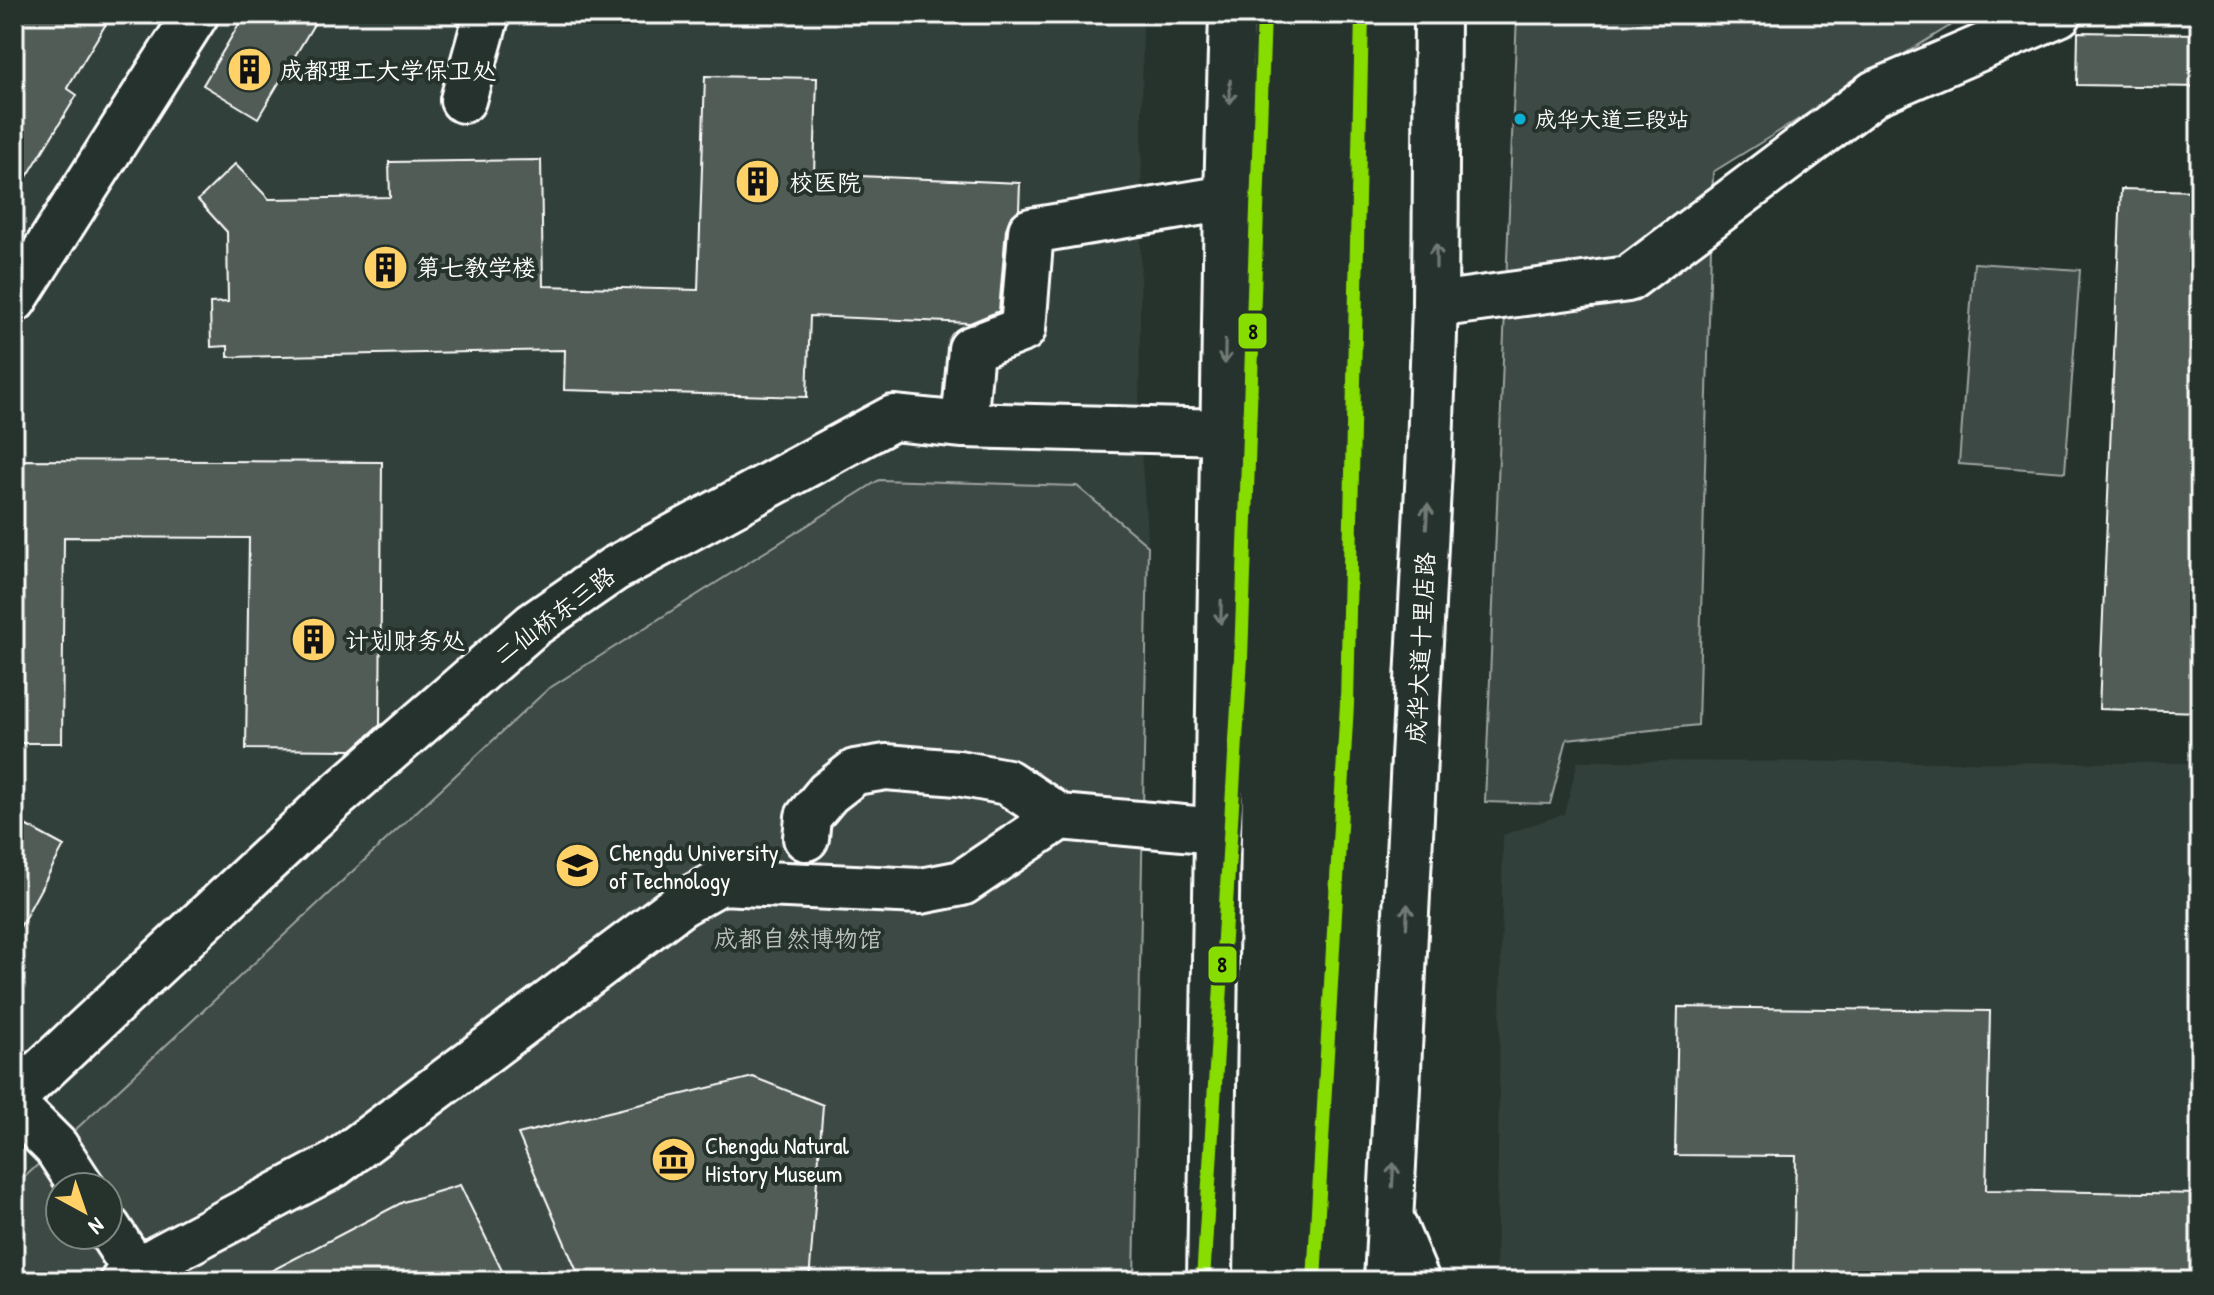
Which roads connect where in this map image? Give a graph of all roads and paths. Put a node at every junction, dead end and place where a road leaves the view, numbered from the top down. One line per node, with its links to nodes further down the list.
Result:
1 (196, 14): 8 (main road)
2 (487, 14): 6 (main road)
3 (1232, 14): 7 (main road, one-way to 7)
4 (1437, 14): 9 (main road, 成华大道十里店路, one-way to 4)
5 (2059, 14): 9 (main road)
6 (463, 100)
7 (1227, 198): 10 (main road); 11 (main road, one-way to 11)
8 (14, 300)
9 (1435, 305): 20 (main road, 成华大道十里店路, one-way to 9)
10 (964, 425): 11 (main road, 二仙桥东三路); 15 (main road, 二仙桥东三路)
11 (1224, 432): 13 (main road, one-way to 13)
12 (1060, 817): 13 (main road); 14 (main road); 19 (main road)
13 (1217, 831): 21 (main road)
14 (806, 838)
15 (14, 1097)
16 (14, 1105): 17 (main road)
17 (72, 1171)
18 (119, 1251): 19 (main road)
19 (130, 1276)
20 (1394, 1279)
21 (1210, 1281)

